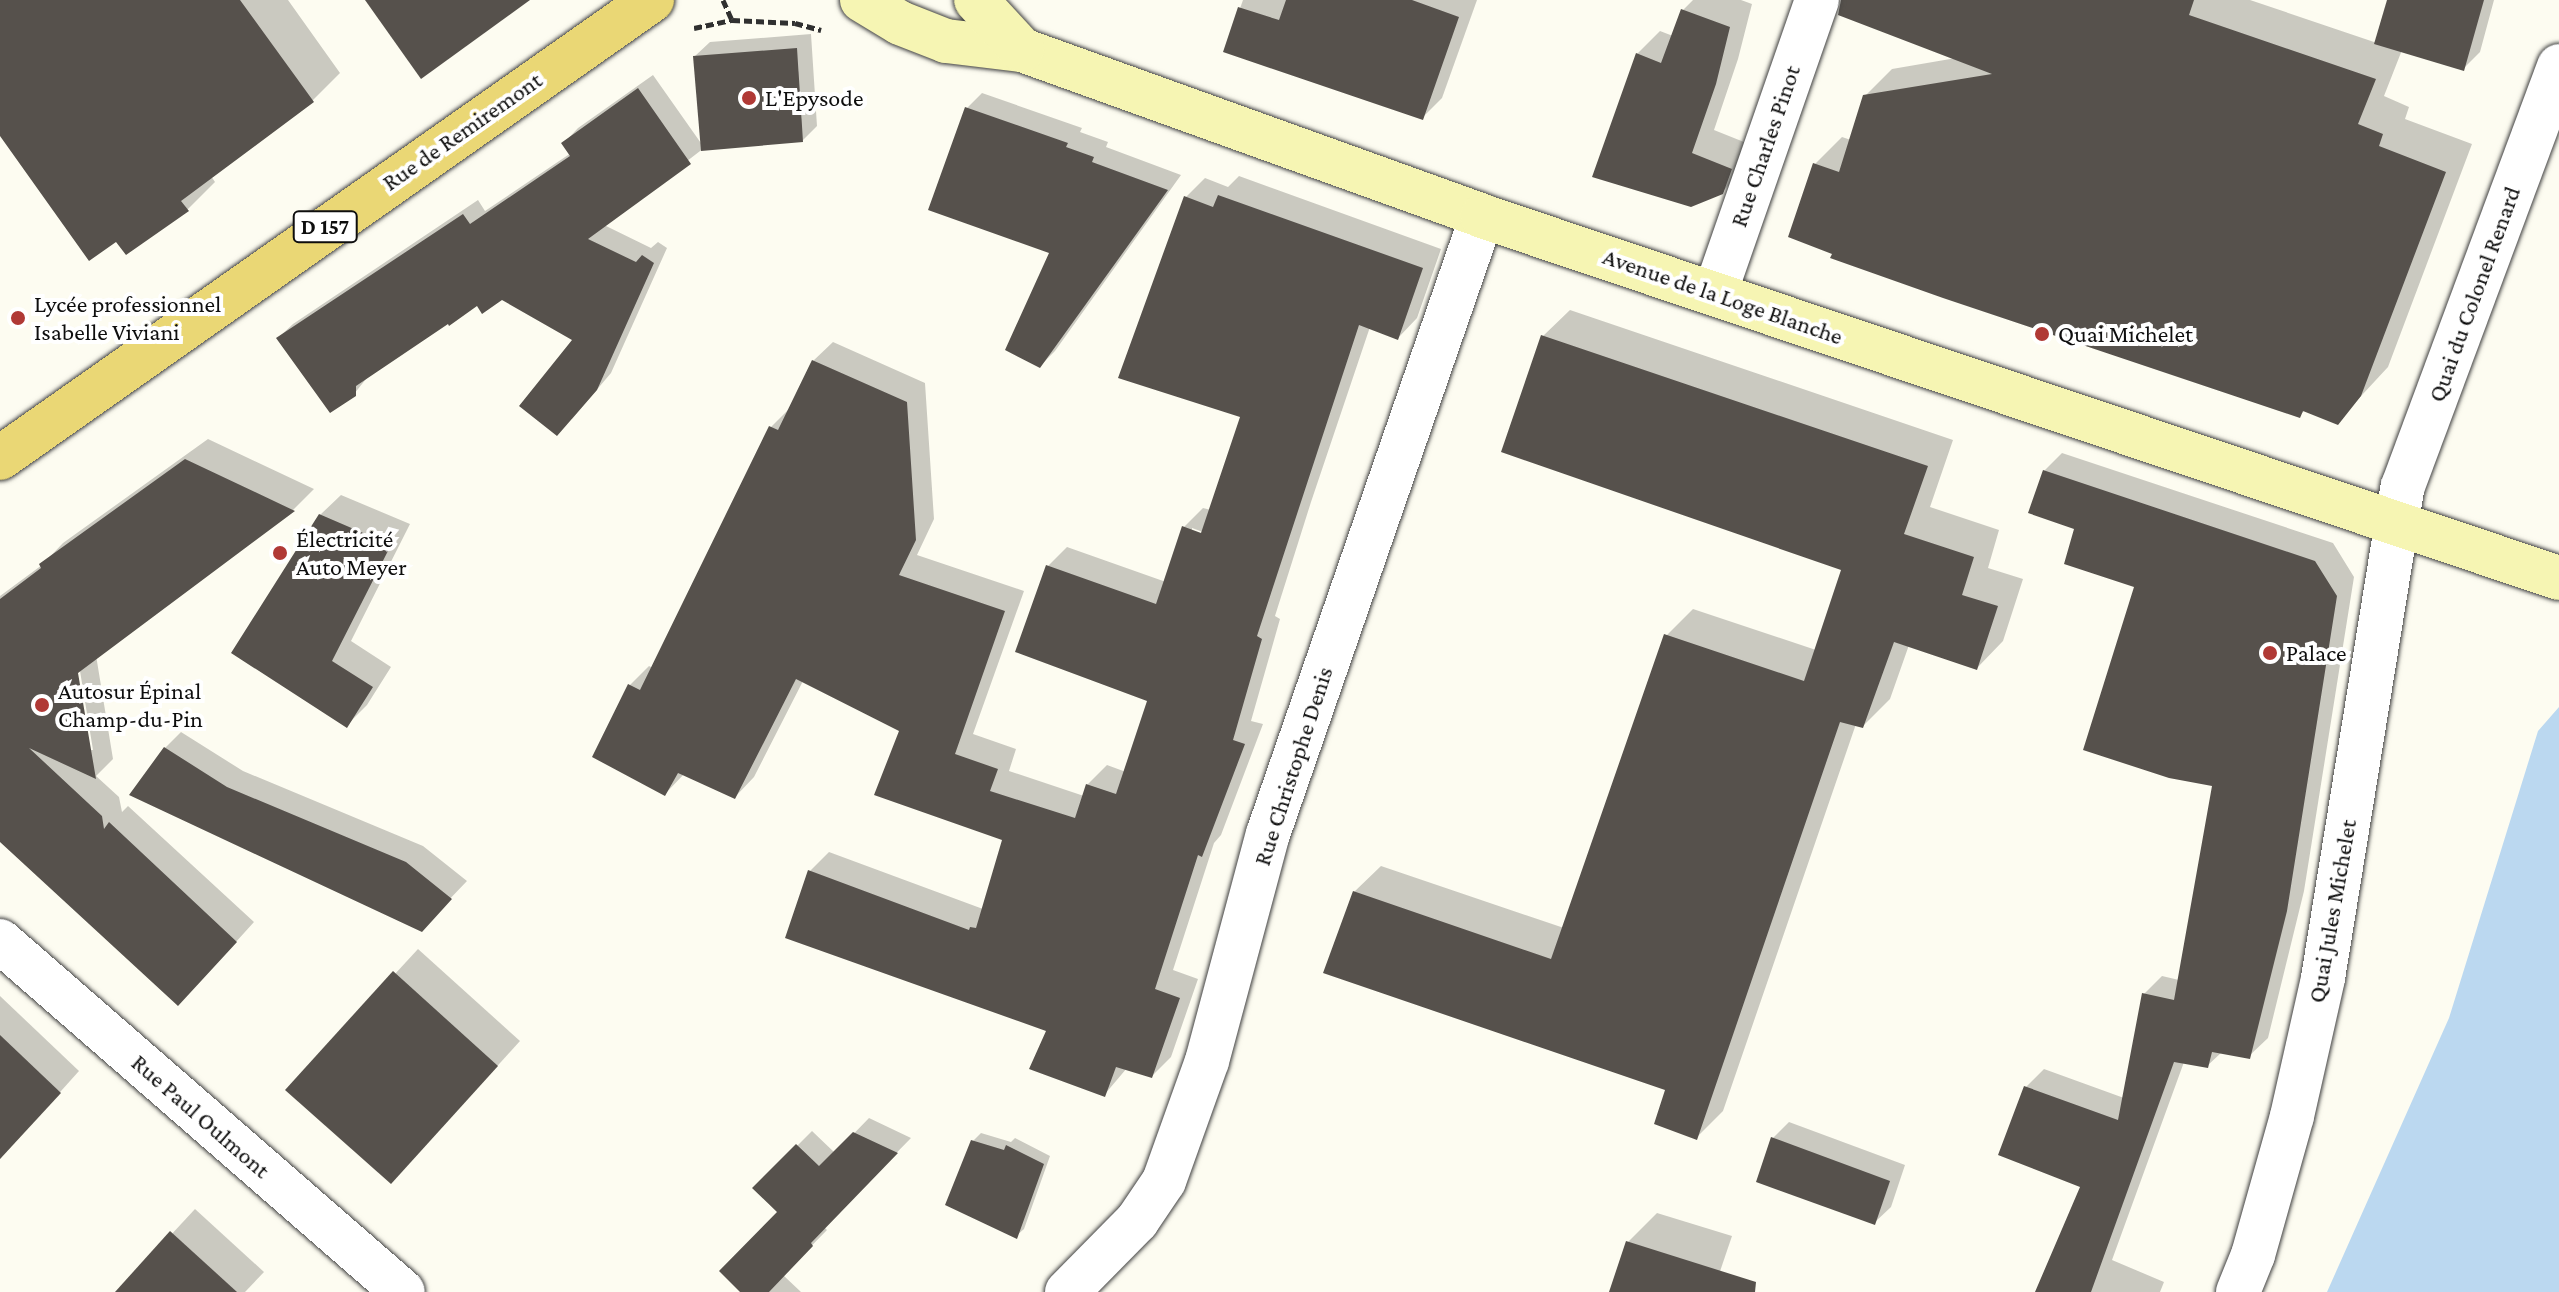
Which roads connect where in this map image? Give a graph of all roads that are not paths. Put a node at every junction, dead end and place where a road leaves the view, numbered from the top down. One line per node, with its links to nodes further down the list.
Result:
1 (652, 0): 9 (main road, Rue de Remiremont / D 157)
2 (862, 0): 5 (street, Avenue de la Loge Blanche)
3 (976, 0): 5 (street, Avenue de la Loge Blanche)
4 (1817, 0): 8 (street, Rue Charles Pinot)
5 (1022, 50): 7 (street, Avenue de la Loge Blanche)
6 (2559, 66): 10 (street, Quai du Colonel Renard)
7 (1482, 216): 8 (street, Avenue de la Loge Blanche); 14 (street, Rue Christophe Denis)
8 (1715, 293): 10 (street, Avenue de la Loge Blanche)
9 (0, 458)
10 (2410, 528): 11 (street, Avenue de la Loge Blanche); 15 (street, Quai Jules Michelet)
11 (2559, 578)
12 (0, 941): 13 (street, Rue Paul Oulmont)
13 (403, 1292)
14 (1067, 1292)
15 (2238, 1292)

